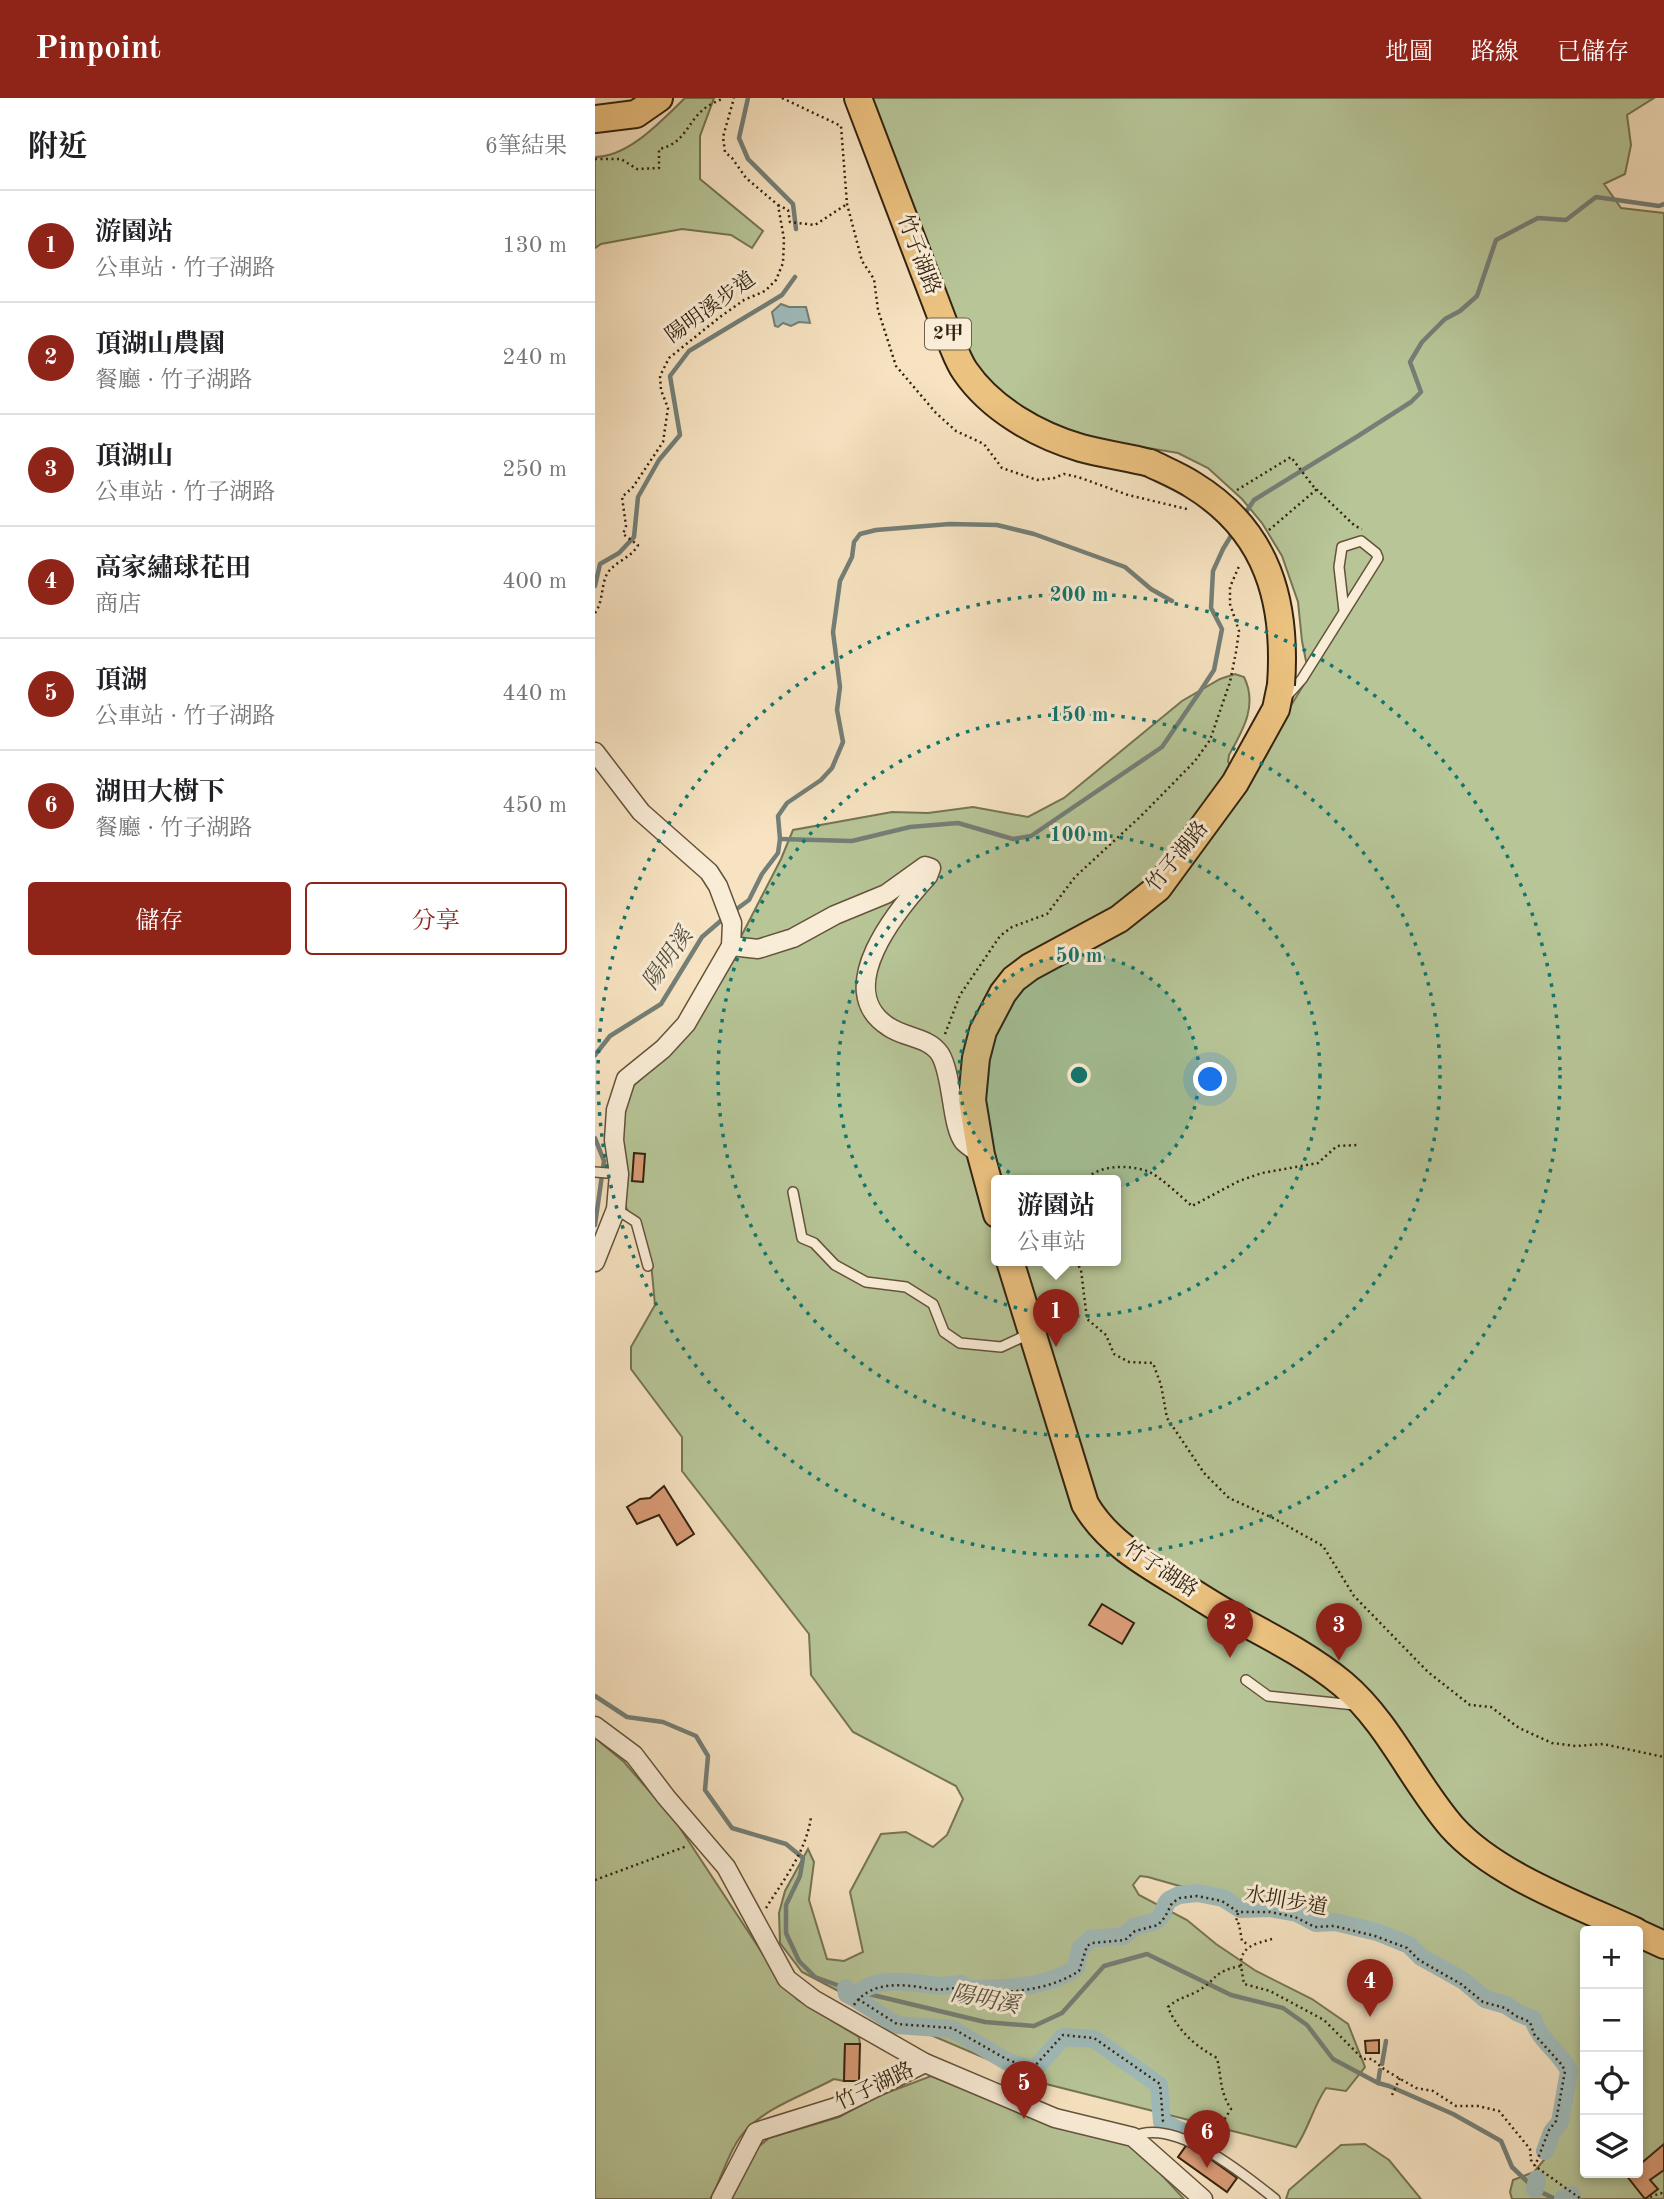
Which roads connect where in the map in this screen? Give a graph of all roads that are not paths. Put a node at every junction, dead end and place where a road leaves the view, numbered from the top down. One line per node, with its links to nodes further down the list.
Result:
1 (659, 98): 3 (main road)
2 (858, 98): 5 (main road, 竹子湖路 / 2甲, bridge)
3 (595, 120)
4 (1344, 611): 4 (lane); 5 (lane)
5 (1279, 697): 8 (main road, 竹子湖路 / 2甲)
6 (595, 752): 7 (street)
7 (731, 946): 8 (street); 10 (street)
8 (981, 1155): 12 (main road, 竹子湖路 / 2甲)
9 (595, 1172): 10 (lane)
10 (619, 1174): 13 (street)
11 (793, 1192): 17 (lane)
12 (991, 1194)
13 (616, 1209): 14 (street); 15 (lane)
14 (595, 1262)
15 (648, 1266)
16 (1011, 1266): 17 (main road, 竹子湖路)
17 (1030, 1333): 19 (main road, 竹子湖路)
18 (1246, 1681): 19 (lane)
19 (1364, 1706): 21 (main road, 竹子湖路)
20 (595, 1726): 24 (street)
21 (1623, 1926)
22 (1643, 1935): 23 (main road, 竹子湖路)
23 (1664, 1945)
24 (925, 2063): 25 (street, 竹子湖路); 26 (street, 竹子湖路)
25 (1133, 2137): 27 (street, 竹子湖路); 28 (lane)
26 (721, 2199)
27 (1203, 2199)
28 (1275, 2199)

